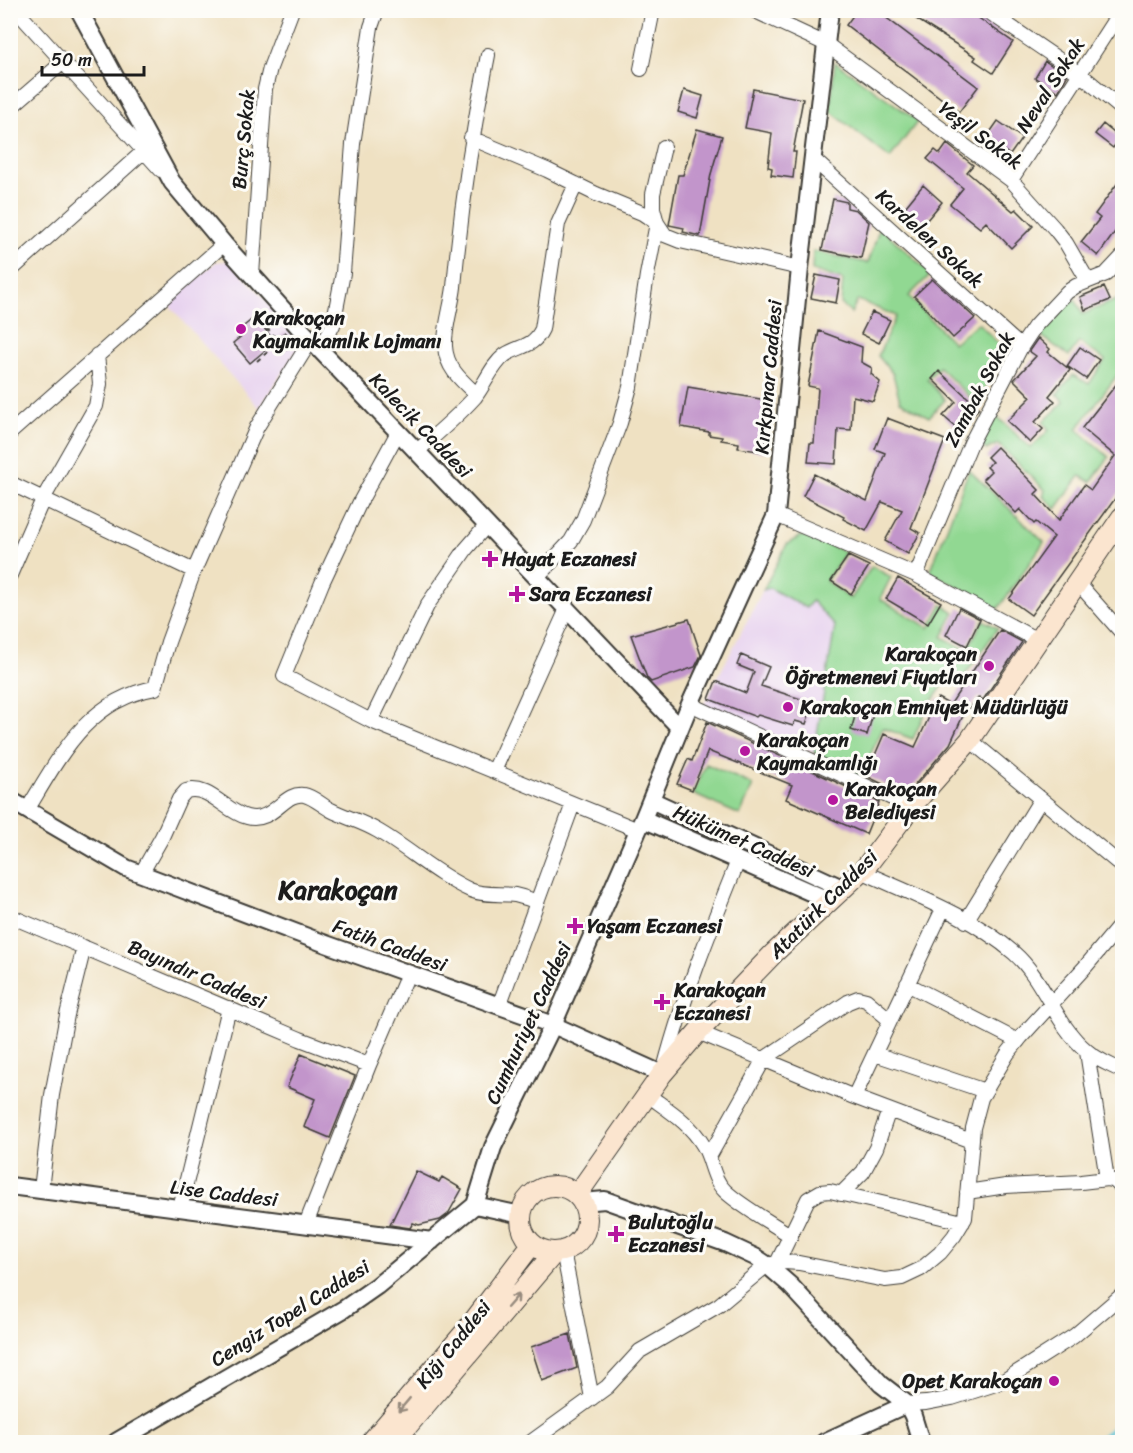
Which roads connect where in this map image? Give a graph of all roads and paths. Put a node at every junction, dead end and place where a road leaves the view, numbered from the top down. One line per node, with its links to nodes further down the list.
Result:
1 (16, 10): 12 (street)
2 (79, 10): 22 (street, Kalecik Caddesi)
3 (292, 10): 29 (street, Burç Sokak)
4 (377, 10): 32 (street)
5 (653, 10): 13 (street)
6 (753, 10): 10 (street, Yeşil Sokak)
7 (830, 10): 10 (street, Kırkpınar Caddesi)
8 (986, 10): 14 (street)
9 (1121, 10): 14 (street, Neval Sokak)
10 (826, 44): 20 (street, Kırkpınar Caddesi); 21 (street, Yeşil Sokak)
11 (488, 55): 17 (street)
12 (62, 63): 15 (street); 19 (street)
13 (640, 69)
14 (1080, 74): 16 (street); 21 (street, Neval Sokak)
15 (10, 108)
16 (1122, 109)
17 (471, 138): 23 (street); 36 (street)
18 (664, 147): 24 (street)
19 (144, 151): 22 (street); 28 (street)
20 (813, 159): 27 (street, Kırkpınar Caddesi); 33 (street, Kardelen Sokak)
21 (1011, 180): 30 (street, Yeşil Sokak)
22 (172, 182): 25 (street, Kalecik Caddesi)
23 (576, 184): 24 (street); 36 (street)
24 (657, 223): 27 (street); 48 (street)
25 (224, 244): 29 (street, Kalecik Caddesi); 34 (street)
26 (1122, 258): 30 (street, Zambak Sokak)
27 (800, 268): 42 (street, Kırkpınar Caddesi)
28 (10, 271)
29 (252, 275): 32 (street, Kalecik Caddesi)
30 (1088, 281): 33 (street, Zambak Sokak)
31 (268, 329): 35 (path)
32 (315, 345): 37 (street, Kalecik Caddesi); 45 (street)
33 (1021, 347): 47 (street, Zambak Sokak)
34 (97, 356): 38 (street); 41 (street)
35 (256, 361)
36 (476, 394): 39 (street)
37 (398, 432): 39 (street, Kalecik Caddesi); 54 (street)
38 (10, 433)
39 (417, 451): 44 (street, Kalecik Caddesi)
40 (10, 483): 41 (street)
41 (43, 499): 45 (street); 46 (street)
42 (776, 515): 47 (street); 53 (street, Kırkpınar Caddesi)
43 (1122, 517): 49 (main road, Atatürk Caddesi)
44 (487, 525): 48 (street, Kalecik Caddesi); 54 (street)
45 (194, 571): 63 (street)
46 (10, 575)
47 (916, 575): 52 (street)
48 (537, 578): 50 (street, Kalecik Caddesi)
49 (1078, 583): 51 (street); 52 (main road, Atatürk Caddesi)
50 (567, 609): 55 (street, Kalecik Caddesi); 57 (street)
51 (1122, 633)
52 (1039, 641): 56 (main road, Atatürk Caddesi)
53 (690, 704): 55 (street, Kırkpınar Caddesi); 62 (street)
54 (371, 722): 57 (street)
55 (680, 728): 60 (street, Cumhuriyet Caddesi)
56 (970, 740): 58 (street); 62 (main road, Atatürk Caddesi)
57 (494, 771): 61 (street)
58 (1041, 799): 66 (street); 73 (street)
59 (10, 800): 63 (street, Fatih Caddesi)
60 (651, 800): 64 (street, Cumhuriyet Caddesi); 69 (street)
61 (573, 804): 64 (street); 70 (street)
62 (911, 807): 67 (main road, Atatürk Caddesi)
63 (27, 810): 68 (street, Fatih Caddesi)
64 (640, 825): 65 (street, Hükümet Caddesi); 82 (street, Cumhuriyet Caddesi)
65 (738, 861): 69 (street, Hükümet Caddesi); 90 (street)
66 (1122, 866)
67 (861, 871): 69 (main road, Atatürk Caddesi); 71 (street)
68 (141, 874): 70 (street); 76 (street, Fatih Caddesi)
69 (835, 894): 83 (main road, Atatürk Caddesi)
70 (537, 902): 79 (street)
71 (943, 909): 73 (street); 77 (street)
72 (10, 916): 75 (street, Bayındır Caddesi)
73 (966, 921): 78 (street)
74 (1122, 923): 78 (street)
75 (84, 947): 80 (street, Bayındır Caddesi); 100 (street)
76 (408, 974): 79 (street, Fatih Caddesi); 88 (street)
77 (908, 984): 81 (street); 84 (street)
78 (1052, 1004): 84 (street); 85 (street)
79 (499, 1006): 82 (street, Fatih Caddesi)
80 (229, 1008): 88 (street, Bayındır Caddesi); 105 (street)
81 (890, 1020): 86 (street); 87 (street)
82 (553, 1025): 90 (street, Fatih Caddesi); 104 (street, Cumhuriyet Caddesi)
83 (698, 1032): 87 (street); 90 (main road, Atatürk Caddesi)
84 (1018, 1041): 91 (street)
85 (1087, 1052): 89 (street); 97 (street)
86 (875, 1054): 91 (street); 93 (street)
87 (764, 1059): 93 (street); 96 (street)
88 (369, 1065): 108 (street)
89 (1122, 1071)
90 (662, 1074): 92 (main road, Atatürk Caddesi)
91 (985, 1091): 95 (street)
92 (648, 1095): 96 (street); 103 (main road, Atatürk Caddesi)
93 (854, 1096): 94 (street)
94 (889, 1110): 95 (street); 102 (street)
95 (971, 1141): 101 (street)
96 (709, 1157): 109 (street)
97 (1107, 1179): 99 (street); 101 (street)
98 (10, 1186): 100 (street, Lise Caddesi)
99 (1122, 1188)
100 (40, 1190): 105 (street, Lise Caddesi)
101 (967, 1192): 107 (street)
102 (841, 1194): 107 (street); 109 (street)
103 (580, 1199): 106 (main road); 112 (main road); 113 (street)
104 (475, 1205): 106 (street); 110 (street, Cengiz Topel Caddesi)
105 (180, 1208): 108 (street, Lise Caddesi)
106 (521, 1215): 111 (main road)
107 (963, 1222): 113 (street)
108 (306, 1224): 110 (street, Lise Caddesi)
109 (791, 1236): 113 (street)
110 (432, 1241): 117 (street, Cengiz Topel Caddesi)
111 (532, 1244): 112 (main road); 118 (main road, Kiğı Caddesi, one-way to 118)
112 (559, 1252): 115 (street); 119 (main road, one-way to 112)
113 (772, 1264): 115 (street); 116 (street)
114 (1122, 1295): 116 (street)
115 (592, 1398): 120 (street)
116 (910, 1410): 121 (street); 122 (street)
117 (116, 1443)
118 (372, 1443)
119 (394, 1443)
120 (531, 1443)
121 (824, 1443)
122 (921, 1443)

